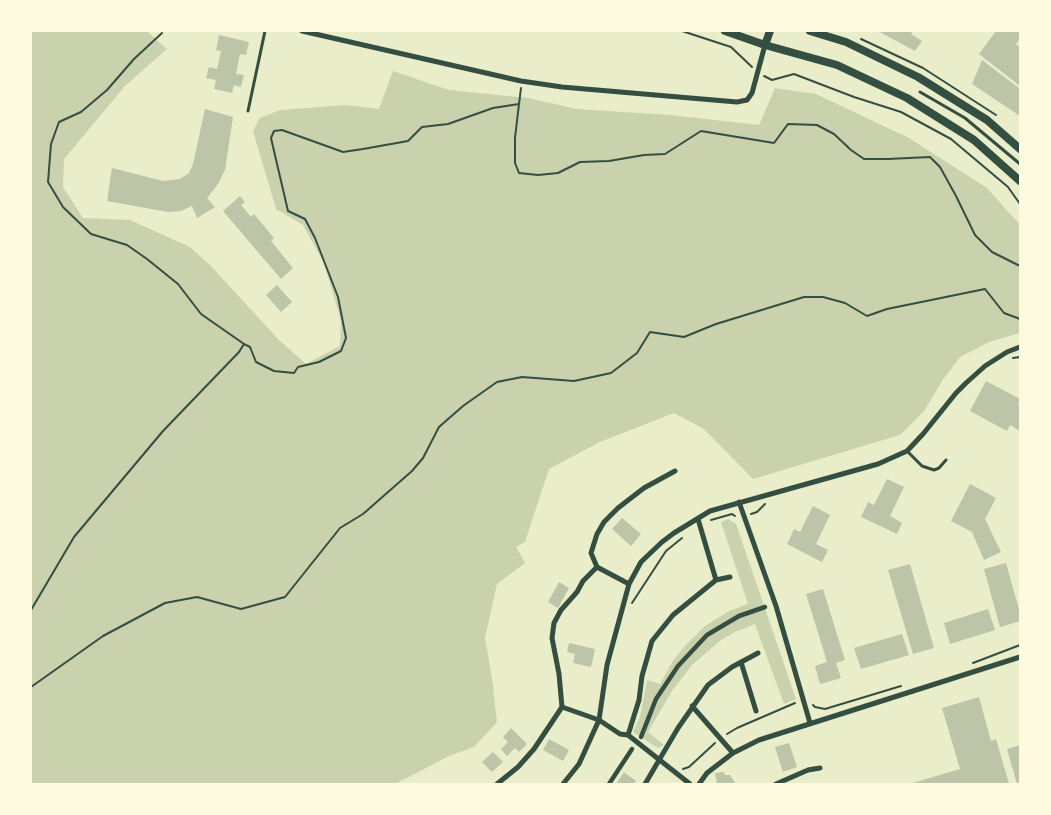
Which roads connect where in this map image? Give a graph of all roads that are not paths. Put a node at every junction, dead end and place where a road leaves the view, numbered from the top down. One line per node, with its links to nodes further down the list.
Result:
1 (265, 31): 10 (lane)
2 (302, 31): 7 (street)
3 (336, 31): 7 (lane)
4 (725, 31): 8 (street)
5 (770, 31): 8 (street)
6 (810, 31): 11 (street)
7 (333, 38): 8 (street)
8 (765, 45): 13 (street)
9 (920, 92): 12 (lane)
10 (248, 111)
11 (1020, 149)
12 (1020, 164)
13 (1020, 181)
14 (1020, 348): 15 (street)
15 (907, 451): 16 (lane); 18 (street)
16 (946, 460)
17 (675, 471): 20 (street)
18 (738, 502): 19 (street); 32 (street)
19 (698, 519): 22 (street); 23 (street)
20 (597, 567): 23 (street); 29 (street)
21 (730, 577): 22 (street)
22 (716, 580): 33 (street)
23 (629, 584): 31 (street)
24 (764, 607): 34 (street)
25 (758, 653): 27 (street)
26 (1020, 657): 32 (street)
27 (741, 662): 28 (street); 30 (street)
28 (692, 706): 36 (street); 37 (street)
29 (562, 707): 31 (street); 39 (street)
30 (756, 712)
31 (599, 720): 33 (street); 40 (street)
32 (810, 724): 36 (street)
33 (628, 736): 37 (street)
34 (641, 737)
35 (632, 749): 41 (street)
36 (733, 753): 44 (street)
37 (659, 760): 42 (street); 43 (street)
38 (820, 768): 45 (street)
39 (497, 784)
40 (563, 784)
41 (609, 784)
42 (645, 784)
43 (690, 784)
44 (699, 784)
45 (776, 784)

